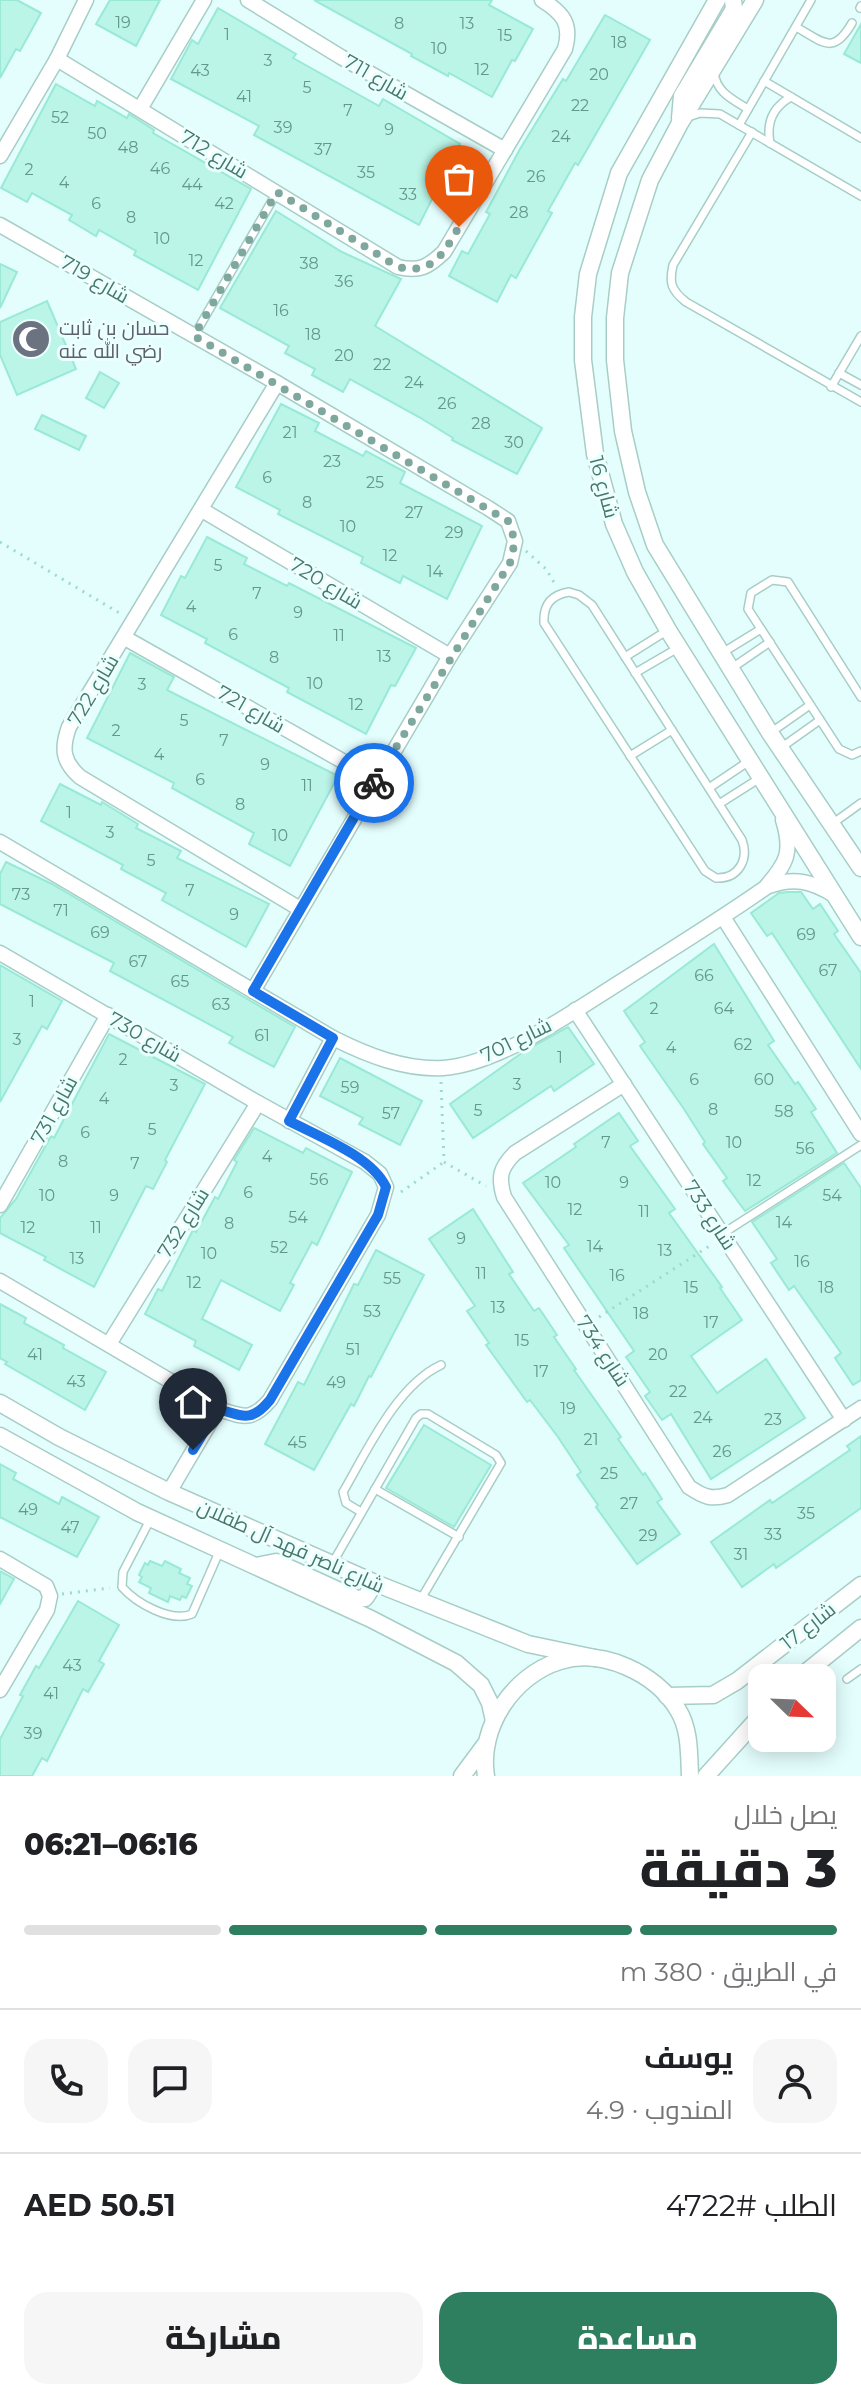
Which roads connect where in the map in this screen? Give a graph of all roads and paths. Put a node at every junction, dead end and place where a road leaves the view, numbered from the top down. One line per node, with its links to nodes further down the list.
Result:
1 (86, 0): 11 (street)
2 (204, 0): 15 (street)
3 (248, 0): 22 (street, شارع 711)
4 (542, 0): 22 (street, شارع 712)
5 (717, 0): 40 (street, شارع 16)
6 (733, 0): 17 (street)
7 (755, 0): 12 (street, شارع 16)
8 (811, 0): 10 (lane)
9 (852, 23): 10 (lane)
10 (796, 27): 13 (lane)
11 (57, 59): 15 (street, شارع 712); 23 (street)
12 (714, 68): 16 (lane); 17 (street, شارع 16)
13 (764, 81): 14 (lane); 16 (lane)
14 (791, 97): 20 (lane); 21 (lane)
15 (140, 109): 24 (street, شارع 712)
16 (748, 109): 18 (lane)
17 (681, 121): 18 (lane); 44 (street, شارع 16)
18 (739, 125): 19 (lane)
19 (752, 132): 21 (lane); 32 (lane)
20 (861, 138)
21 (770, 143): 25 (lane)
22 (505, 150): 24 (street, شارع 712)
23 (0, 156)
24 (277, 192): 27 (lane)
25 (861, 196)
26 (0, 225): 27 (street, شارع 719)
27 (194, 336): 30 (street, شارع 719)
28 (861, 336): 29 (lane)
29 (839, 373): 31 (lane); 32 (lane)
30 (277, 383): 34 (street, شارع 722); 35 (street, شارع 719)
31 (861, 385)
32 (831, 387): 33 (lane)
33 (861, 402)
34 (202, 510): 38 (street, شارع 722); 45 (street, شارع 720)
35 (515, 541): 37 (path); 45 (street)
36 (0, 542): 38 (path)
37 (560, 594): 46 (lane); 56 (lane)
38 (134, 622): 41 (street, شارع 722)
39 (761, 629): 42 (lane); 44 (lane); 49 (lane)
40 (668, 630): 43 (street, شارع 16); 46 (lane)
41 (125, 638): 59 (street, شارع 721); 69 (street, شارع 722)
42 (770, 642): 47 (lane); 50 (lane)
43 (679, 647): 48 (lane); 57 (street, شارع 16)
44 (720, 654): 47 (street, شارع 16)
45 (450, 656): 59 (street)
46 (625, 657): 48 (lane)
47 (730, 669): 53 (street, شارع 16)
48 (635, 673): 52 (lane)
49 (861, 697)
50 (810, 705): 51 (lane); 53 (lane)
51 (820, 720): 54 (lane); 55 (lane)
52 (672, 730): 56 (lane); 60 (lane)
53 (770, 733): 54 (street, شارع 16)
54 (780, 748): 64 (street, شارع 16)
55 (861, 751)
56 (630, 756): 62 (lane)
57 (749, 761): 58 (street, شارع 16); 60 (lane)
58 (760, 778): 62 (lane); 63 (street, شارع 16)
59 (376, 780): 69 (street)
60 (709, 788): 62 (lane)
61 (861, 803): 64 (lane)
62 (719, 804)
63 (779, 808): 67 (street, شارع 701); 68 (street, شارع 16)
64 (832, 824): 66 (street, شارع 16)
65 (0, 842): 73 (street, شارع 701)
66 (861, 868)
67 (765, 888): 68 (street, شارع 701); 70 (street, شارع 701)
68 (834, 895): 71 (street, شارع 16)
69 (300, 909): 73 (street)
70 (723, 917): 74 (street, شارع 701); 81 (street)
71 (861, 937)
72 (0, 953): 75 (street, شارع 730)
73 (253, 991): 76 (street, شارع 701)
74 (575, 1010): 77 (street, شارع 701); 78 (street, شارع 733)
75 (108, 1015): 79 (street, شارع 730); 85 (street, شارع 731)
76 (333, 1038): 77 (street, شارع 701); 80 (street)
77 (441, 1068): 83 (path)
78 (624, 1084): 84 (street); 87 (street, شارع 733)
79 (258, 1103): 80 (street, شارع 730); 90 (street, شارع 732)
80 (289, 1121): 86 (street, شارع 730)
81 (861, 1134)
82 (861, 1145): 87 (lane)
83 (444, 1162): 84 (path); 86 (path)
84 (504, 1197): 89 (street, شارع 734)
85 (0, 1205)
86 (381, 1206): 94 (street)
87 (723, 1235): 89 (path); 95 (street, شارع 733)
88 (0, 1281): 90 (street)
89 (586, 1325): 95 (street, شارع 734)
90 (109, 1344): 94 (street)
91 (441, 1365): 99 (lane)
92 (0, 1403): 98 (street, شارع ناصر فهد آل طفلان)
93 (861, 1408): 95 (street, شارع 734)
94 (218, 1409): 98 (street)
95 (844, 1420)
96 (0, 1436): 100 (street, شارع ناصر فهد آل طفلان)
97 (375, 1489): 99 (lane); 101 (lane); 101 (lane)
98 (169, 1492): 104 (street, شارع ناصر فهد آل طفلان)
99 (361, 1512): 104 (lane)
100 (151, 1518): 102 (street, شارع ناصر فهد آل طفلان); 108 (lane)
101 (459, 1537): 110 (lane)
102 (220, 1550): 105 (street, شارع ناصر فهد آل طفلان); 108 (lane)
103 (0, 1559): 109 (street)
104 (332, 1564): 106 (street, شارع ناصر فهد آل طفلان)
105 (256, 1566): 106 (street); 118 (street, شارع ناصر فهد آل طفلان)
106 (375, 1583): 110 (street, شارع ناصر فهد آل طفلان)
107 (861, 1585): 117 (street, شارع 17)
108 (122, 1587): 109 (path)
109 (50, 1596): 116 (street)
110 (420, 1601): 112 (street, شارع ناصر فهد آل طفلان)
111 (861, 1628): 113 (street, شارع 17)
112 (595, 1658): 117 (street, شارع ناصر فهد آل طفلان); 118 (street)
113 (816, 1664)
114 (861, 1669): 115 (lane)
115 (847, 1679)
116 (0, 1690)
117 (667, 1696): 123 (street)
118 (494, 1721): 120 (street)
119 (748, 1730): 124 (street)
120 (488, 1740): 121 (street); 122 (street)
121 (462, 1776)
122 (486, 1776)
123 (690, 1776)
124 (706, 1776)

